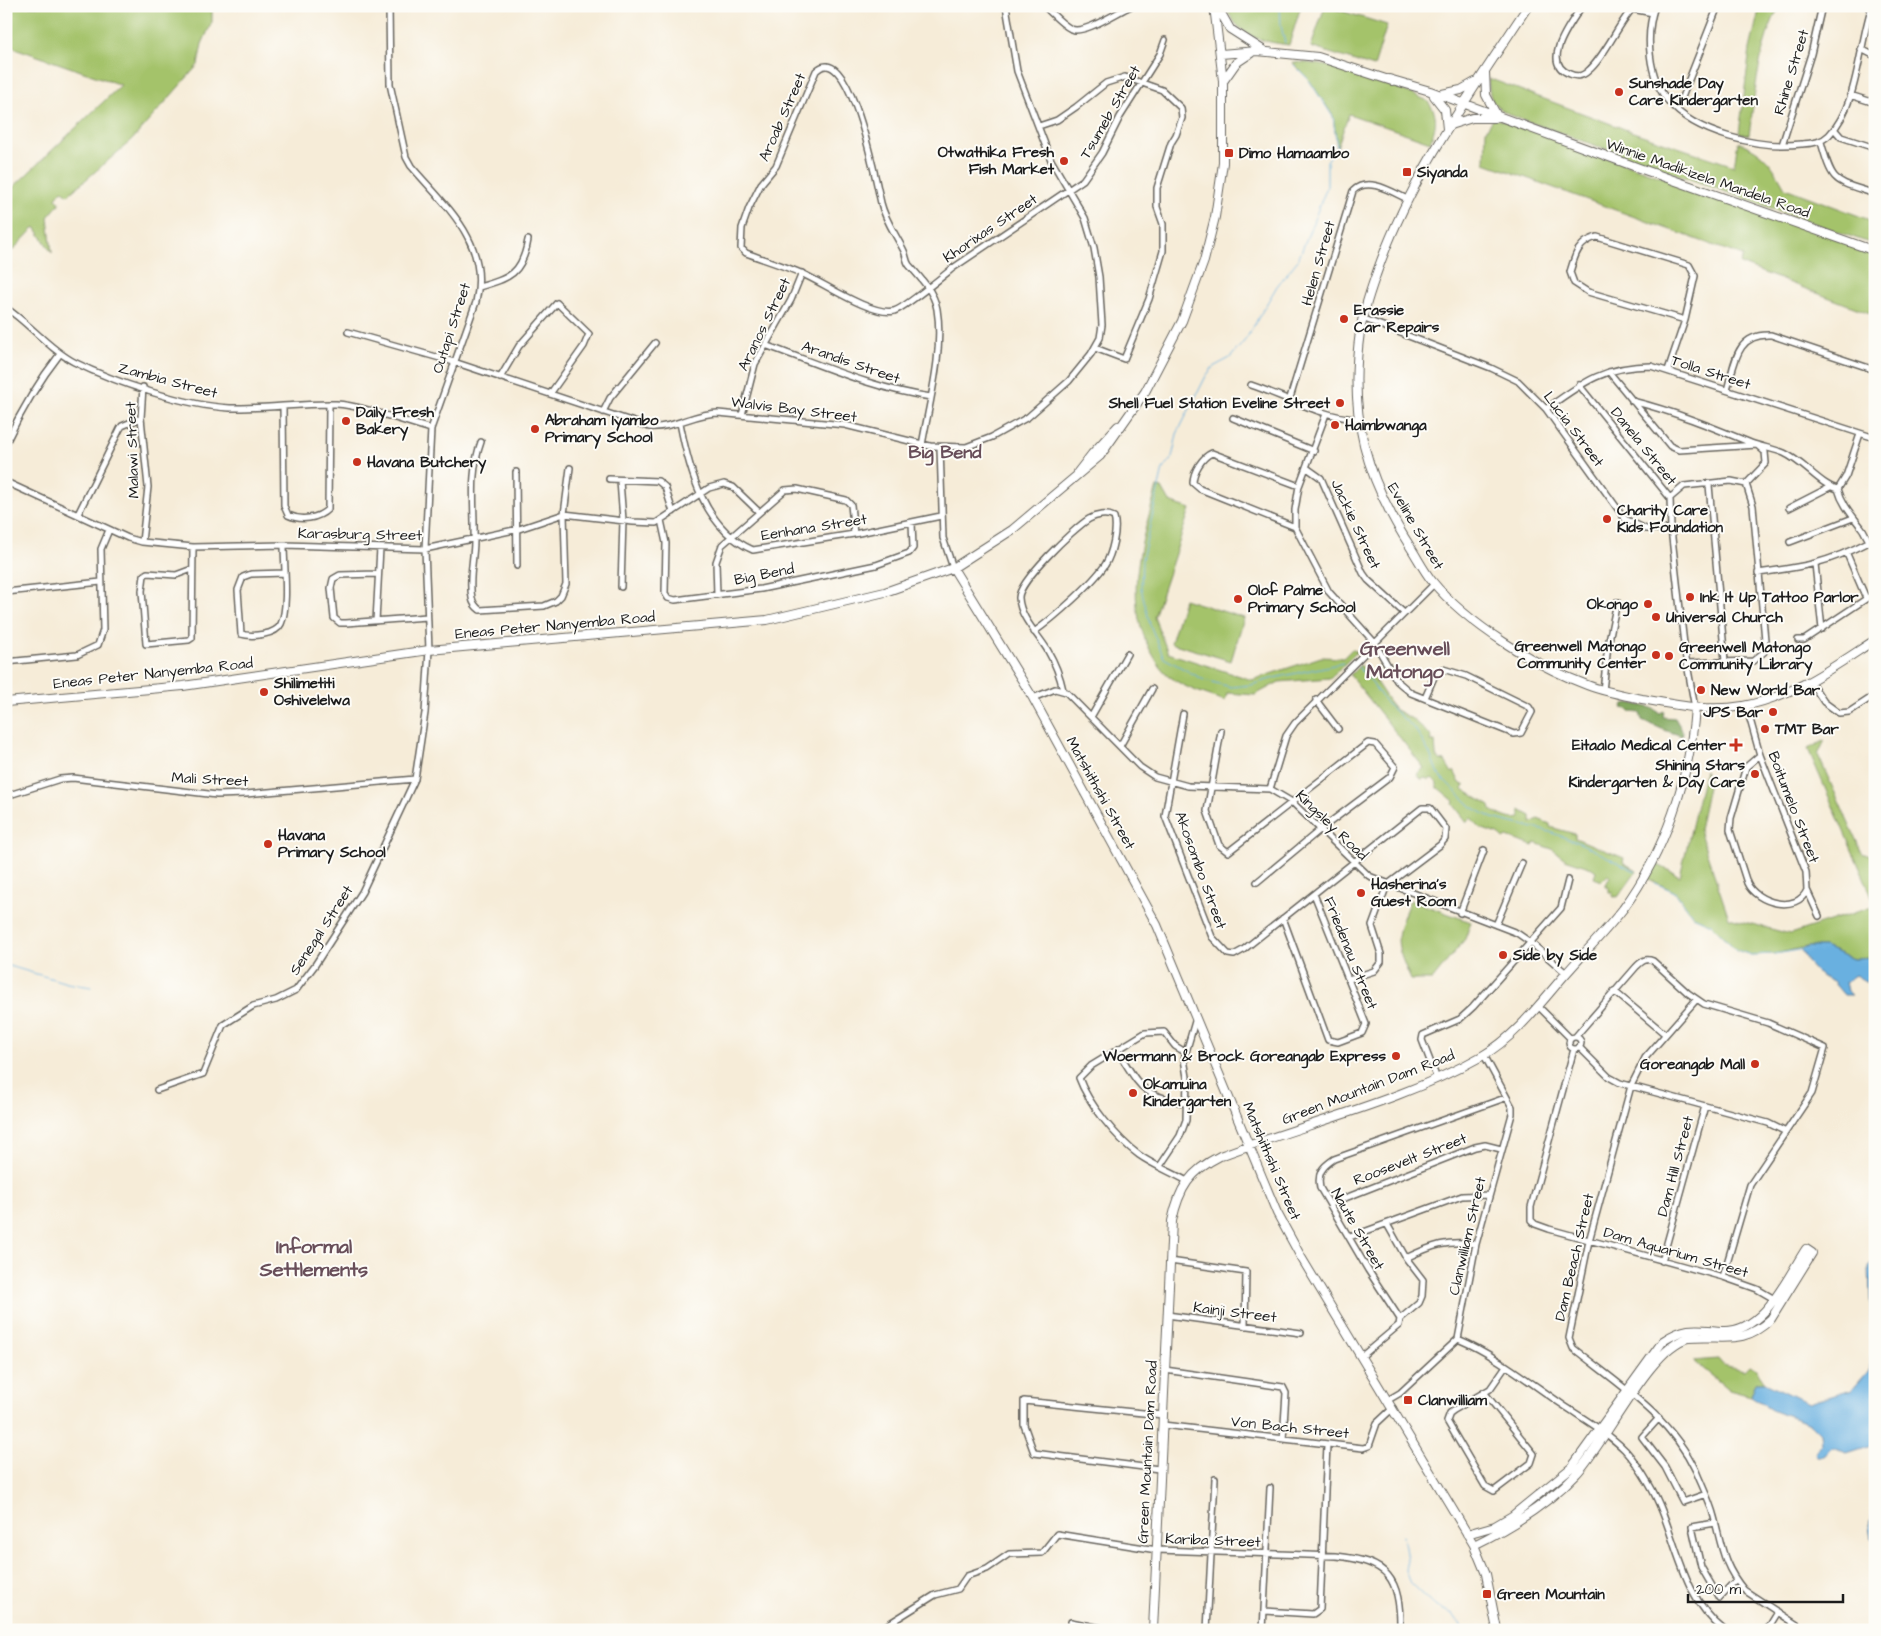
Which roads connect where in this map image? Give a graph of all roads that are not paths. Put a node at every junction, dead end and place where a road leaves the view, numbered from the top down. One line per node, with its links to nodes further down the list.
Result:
1 (389, 6): 40 (street, Outapi Street)
2 (1006, 6): 28 (street, Walvis Bay Street)
3 (1044, 6): 4 (street)
4 (1131, 6)
5 (1215, 6): 16 (main road); 17 (main road)
6 (1528, 6): 19 (main road, Eveline Street)
7 (1582, 6): 12 (street)
8 (1656, 6): 12 (street)
9 (1718, 6): 26 (street)
10 (1822, 6): 32 (street, Rhine Street)
11 (1872, 6): 14 (street)
12 (1653, 13): 26 (street)
13 (1166, 40): 21 (street, Tsumeb Street)
14 (1861, 49): 18 (street); 23 (street)
15 (1257, 51): 16 (main road, Winnie Madikizela Mandela Road); 17 (main road, Winnie Madikizela Mandela Road); 20 (main road)
16 (1266, 51): 22 (main road, Winnie Madikizela Mandela Road)
17 (1220, 54): 20 (main road, Eneas Peter Nanyemba Road)
18 (1875, 56)
19 (1483, 75): 22 (main road); 25 (main road, Eveline Street); 27 (main road)
20 (1223, 80): 123 (main road, Eneas Peter Nanyemba Road)
21 (1141, 81): 28 (street); 34 (street, Tsumeb Street); 48 (street)
22 (1437, 95): 25 (main road, Winnie Madikizela Mandela Road); 29 (main road)
23 (1850, 95): 24 (street); 30 (street)
24 (1875, 103)
25 (1463, 105): 27 (main road, Winnie Madikizela Mandela Road); 29 (main road, Eveline Street)
26 (1677, 110): 32 (street)
27 (1495, 116): 29 (main road); 38 (main road, Winnie Madikizela Mandela Road)
28 (1039, 126): 34 (street, Walvis Bay Street)
29 (1449, 127): 36 (main road, Eveline Street)
30 (1834, 129): 31 (street); 33 (street)
31 (1820, 142): 32 (street); 35 (street)
32 (1782, 145)
33 (1875, 148)
34 (1068, 192): 41 (street, Khorixas Street); 48 (street, Walvis Bay Street)
35 (1875, 194)
36 (1407, 199): 43 (main road, Eveline Street); 61 (street, Helen Street)
37 (528, 240): 40 (street)
38 (1875, 251)
39 (802, 274): 41 (street, Aroab Street); 41 (street, Aroab Street); 47 (street, Aranos Street)
40 (479, 287): 50 (street, Outapi Street)
41 (927, 287): 60 (street)
42 (6, 308): 49 (street, Zambia Street)
43 (1362, 318): 65 (street, Lucia Street); 71 (main road, Eveline Street)
44 (1685, 320): 44 (street); 51 (street)
45 (348, 332): 50 (street, Walvis Bay Street)
46 (655, 343): 66 (street)
47 (765, 345): 60 (street, Arandis Street); 68 (street, Aranos Street)
48 (1095, 348): 80 (street, Walvis Bay Street)
49 (60, 354): 57 (street, Zambia Street); 77 (street)
50 (454, 362): 54 (street, Walvis Bay Street); 73 (street, Outapi Street)
51 (1668, 370): 53 (street, Tolla Street); 58 (street, Tolla Street)
52 (1875, 370): 58 (street)
53 (1609, 372): 56 (street, Tolla Street); 62 (street)
54 (500, 378): 59 (street, Walvis Bay Street); 59 (street)
55 (1251, 385): 61 (street)
56 (1579, 385): 65 (street, Tolla Street); 94 (street, Danela Street)
57 (143, 388): 64 (street, Zambia Street); 69 (street, Malawi Street)
58 (1727, 390): 74 (street, Tolla Street)
59 (550, 394): 66 (street, Walvis Bay Street)
60 (931, 397): 78 (street)
61 (1290, 398): 67 (street)
62 (1632, 400): 79 (street); 79 (street)
63 (329, 404): 64 (street, Zambia Street); 64 (street); 73 (street, Zambia Street)
64 (283, 406)
65 (1546, 409): 107 (street, Lucia Street)
66 (603, 412): 72 (street, Walvis Bay Street)
67 (1326, 414): 71 (street); 81 (street)
68 (742, 415): 72 (street, Walvis Bay Street); 78 (street, Walvis Bay Street)
69 (141, 418): 98 (street); 112 (street, Malawi Street)
70 (1233, 418): 81 (street)
71 (1358, 418): 129 (main road, Eveline Street)
72 (680, 423): 93 (street, Eenhana Street)
73 (431, 429): 119 (street, Outapi Street)
74 (1860, 434): 75 (street, Tolla Street); 92 (street)
75 (1875, 438)
76 (482, 442): 111 (street)
77 (6, 443)
78 (922, 445): 80 (street, Walvis Bay Street)
79 (1757, 445): 88 (street); 91 (street)
80 (940, 447): 100 (street)
81 (1314, 450): 83 (street)
82 (570, 468): 99 (street)
83 (1307, 468): 90 (street); 136 (street, Jackie Street)
84 (516, 472): 106 (street)
85 (609, 479): 86 (street)
86 (620, 481): 96 (street); 102 (street)
87 (6, 482): 98 (street, Karasburg Street)
88 (1746, 484): 89 (street); 126 (street)
89 (1709, 485): 94 (street); 146 (street)
90 (1299, 486): 105 (street); 105 (street)
91 (1830, 487): 92 (street); 95 (street)
92 (1838, 489): 101 (street)
93 (700, 494): 96 (street, Karasburg Street); 97 (street, Karasburg Street); 110 (street, Eenhana Street)
94 (1670, 498): 107 (street, Danela Street)
95 (1789, 508)
96 (673, 512): 103 (street, Karasburg Street)
97 (759, 512): 109 (street); 110 (street)
98 (78, 514): 108 (street, Karasburg Street)
99 (564, 514): 102 (street, Karasburg Street); 106 (street, Karasburg Street); 111 (street)
100 (941, 516): 104 (street, Eenhana Street); 123 (street)
101 (1853, 518): 113 (street); 114 (street)
102 (623, 520): 103 (street, Karasburg Street); 130 (street)
103 (661, 520): 133 (street, Big Bend)
104 (912, 522): 109 (street, Eenhana Street); 133 (street, Big Bend)
105 (1295, 526): 143 (street)
106 (518, 529): 111 (street, Karasburg Street); 122 (street)
107 (1671, 529): 148 (street, Danela Street)
108 (110, 530): 112 (street, Karasburg Street); 128 (street)
109 (854, 534): 110 (street, Eenhana Street)
110 (731, 536): 133 (street)
111 (474, 539): 119 (street, Karasburg Street)
112 (142, 542): 117 (street, Karasburg Street)
113 (1790, 542)
114 (1868, 542): 116 (street); 120 (street)
115 (284, 545): 117 (street, Karasburg Street); 118 (street, Karasburg Street); 125 (street)
116 (1875, 546)
117 (193, 547): 124 (street)
118 (380, 548): 119 (street, Karasburg Street); 127 (street)
119 (425, 549): 137 (street, Outapi Street)
120 (1846, 554): 121 (street); 134 (street)
121 (1815, 564): 126 (street); 139 (street)
122 (517, 566)
123 (953, 568): 144 (main road, Eneas Peter Nanyemba Road); 154 (main road, Matshithshi Street)
124 (192, 569): 124 (street)
125 (285, 573): 125 (street)
126 (1758, 573): 146 (street)
127 (377, 574): 138 (street); 138 (street)
128 (101, 582): 131 (street); 147 (street)
129 (1434, 584): 136 (street); 152 (main road, Eveline Street)
130 (621, 588)
131 (6, 592)
132 (1875, 593): 134 (street)
133 (717, 595)
134 (1866, 598): 139 (street)
135 (1617, 602): 152 (street)
136 (1404, 613): 143 (street)
137 (427, 617): 138 (street); 144 (street, Outapi Street)
138 (376, 621)
139 (1822, 628): 141 (street)
140 (1034, 632): 140 (street, Kingsley Road); 151 (street, Kingsley Road)
141 (1798, 640)
142 (1875, 640): 149 (main road, Eveline Street)
143 (1374, 642): 155 (street); 156 (street)
144 (429, 650): 157 (main road, Eneas Peter Nanyemba Road); 166 (street, Senegal Street)
145 (1127, 654): 161 (street)
146 (1725, 661): 148 (street)
147 (6, 662)
148 (1686, 663): 159 (street, Danela Street)
149 (1810, 681): 153 (street); 158 (main road, Eveline Street)
150 (1152, 689): 164 (street)
151 (1063, 690): 154 (street); 161 (street, Kingsley Road)
152 (1603, 691): 159 (main road, Eveline Street)
153 (1875, 696)
154 (1033, 698): 191 (main road, Matshithshi Street)
155 (1425, 698): 155 (street)
156 (1316, 700): 162 (street); 169 (street)
157 (6, 702)
158 (1746, 705): 159 (main road, Eveline Street); 165 (street, Boitumelo Street)
159 (1695, 708): 186 (main road, Green Mountain Dam Road)
160 (1183, 714): 167 (street)
161 (1091, 717): 164 (street, Kingsley Road)
162 (1338, 729)
163 (1221, 731): 168 (street)
164 (1120, 746): 167 (street, Kingsley Road)
165 (1760, 755): 179 (street, Boitumelo Street); 179 (street)
166 (415, 779): 170 (street, Mali Street); 200 (street, Senegal Street)
167 (1170, 782): 168 (street, Kingsley Road); 183 (street, Akosombo Street)
168 (1210, 788): 169 (street, Kingsley Road); 171 (street)
169 (1270, 789): 171 (street, Kingsley Road)
170 (6, 796)
171 (1292, 802): 172 (street, Kingsley Road); 172 (street)
172 (1321, 829): 174 (street, Kingsley Road); 177 (street)
173 (1484, 850): 181 (street)
174 (1353, 863): 178 (street, Kingsley Road); 178 (street, Akosombo Street); 180 (street, Akosombo Street)
175 (1522, 863): 184 (street)
176 (1568, 880): 185 (street)
177 (1257, 882)
178 (1387, 885): 181 (street, Kingsley Road); 187 (street)
179 (1807, 890): 182 (street, Boitumelo Street)
180 (1314, 894): 183 (street, Akosombo Street); 187 (street, Friedenau Street)
181 (1460, 913): 184 (street, Kingsley Road)
182 (1819, 916)
183 (1282, 918): 187 (street, Friedenau Street)
184 (1496, 925): 185 (street, Kingsley Road)
185 (1530, 942): 186 (street, Kingsley Road); 198 (street)
186 (1566, 973): 190 (main road, Green Mountain Dam Road)
187 (1350, 979)
188 (1614, 991): 189 (street); 192 (street); 193 (street)
189 (1696, 1000): 192 (street, Dam Beach Street); 204 (street)
190 (1538, 1006): 193 (street); 197 (main road, Green Mountain Dam Road)
191 (1196, 1018): 196 (street); 205 (main road, Matshithshi Street)
192 (1665, 1034): 199 (street, Dam Beach Street)
193 (1573, 1037): 194 (street); 194 (street)
194 (1576, 1048): 199 (street); 213 (street, Dam Aquarium Street)
195 (1117, 1050): 196 (street); 202 (street); 207 (street)
196 (1185, 1052): 202 (street)
197 (1484, 1055): 198 (main road, Green Mountain Dam Road); 201 (street, Clanwilliam Street)
198 (1437, 1079): 205 (main road, Green Mountain Dam Road)
199 (1632, 1086): 203 (street); 213 (street, Dam Beach Street)
200 (157, 1090)
201 (1505, 1098): 206 (street, Clanwilliam Street); 210 (street, Naute Street)
202 (1188, 1104): 207 (street)
203 (1705, 1106): 204 (street); 217 (street, Dam Hill Street)
204 (1786, 1132): 218 (street)
205 (1250, 1145): 208 (main road, Green Mountain Dam Road); 226 (main road, Matshithshi Street)
206 (1501, 1149): 209 (street, Clanwilliam Street); 210 (street, Roosevelt Street)
207 (1160, 1166): 208 (street)
208 (1187, 1180): 216 (main road, Green Mountain Dam Road)
209 (1489, 1195): 211 (street); 214 (street, Clanwilliam Street)
210 (1330, 1204): 212 (street, Naute Street)
211 (1387, 1224): 212 (street); 215 (street)
212 (1350, 1237): 222 (street, Naute Street)
213 (1589, 1240): 217 (street, Dam Aquarium Street); 230 (street, Dam Beach Street)
214 (1476, 1244): 215 (street); 225 (street, Clanwilliam Street)
215 (1406, 1258): 222 (street)
216 (1170, 1261): 221 (main road, Green Mountain Dam Road); 223 (street)
217 (1662, 1261): 218 (street, Dam Aquarium Street)
218 (1722, 1276): 219 (street, Dam Aquarium Street)
219 (1774, 1298): 220 (street, Dam Aquarium Street); 220 (main road); 230 (main road)
220 (1780, 1303): 230 (main road)
221 (1167, 1316): 223 (street, Kainji Street); 228 (main road, Green Mountain Dam Road)
222 (1400, 1319): 226 (street)
223 (1245, 1326): 224 (street, Kainji Street)
224 (1301, 1333)
225 (1458, 1339): 227 (street); 231 (street)
226 (1362, 1356): 231 (main road, Matshithshi Street)
227 (1506, 1366): 229 (street); 235 (street)
228 (1165, 1370): 232 (main road, Green Mountain Dam Road); 236 (street)
229 (1484, 1392): 229 (street)
230 (1629, 1392): 233 (street, Dam Beach Street); 235 (main road)
231 (1390, 1404): 237 (street, Von Bach Street); 243 (main road, Matshithshi Street)
232 (1163, 1416): 234 (main road, Green Mountain Dam Road); 238 (street)
233 (1659, 1418): 241 (street, Dam Beach Street); 241 (street)
234 (1163, 1425): 236 (street, Von Bach Street); 238 (main road, Green Mountain Dam Road)
235 (1602, 1431): 243 (main road); 244 (main road); 260 (street)
236 (1283, 1440): 237 (street, Von Bach Street)
237 (1327, 1445): 248 (street)
238 (1160, 1469): 245 (main road, Green Mountain Dam Road)
239 (1215, 1479): 246 (street)
240 (1270, 1488): 247 (street)
241 (1706, 1494): 242 (street, Dam Beach Street)
242 (1715, 1523): 249 (street, Dam Beach Street); 249 (street)
243 (1467, 1534): 244 (main road, Matshithshi Street)
244 (1474, 1545): 259 (main road, Matshithshi Street)
245 (1157, 1550): 246 (street, Kariba Street); 253 (street, Kariba Street); 255 (main road, Green Mountain Dam Road)
246 (1212, 1551): 247 (street, Kariba Street); 256 (street)
247 (1266, 1554): 248 (street, Kariba Street); 250 (street)
248 (1323, 1555): 250 (street); 258 (street, Kariba Street)
249 (1736, 1580): 251 (street, Dam Beach Street)
250 (1264, 1611): 257 (street)
251 (1778, 1612): 261 (street); 262 (street, Dam Beach Street)
252 (1071, 1622): 254 (street)
253 (887, 1625)
254 (1111, 1630)
255 (1153, 1630)
256 (1207, 1630)
257 (1263, 1630)
258 (1400, 1630)
259 (1497, 1630)
260 (1724, 1630)
261 (1767, 1630)
262 (1805, 1630)

